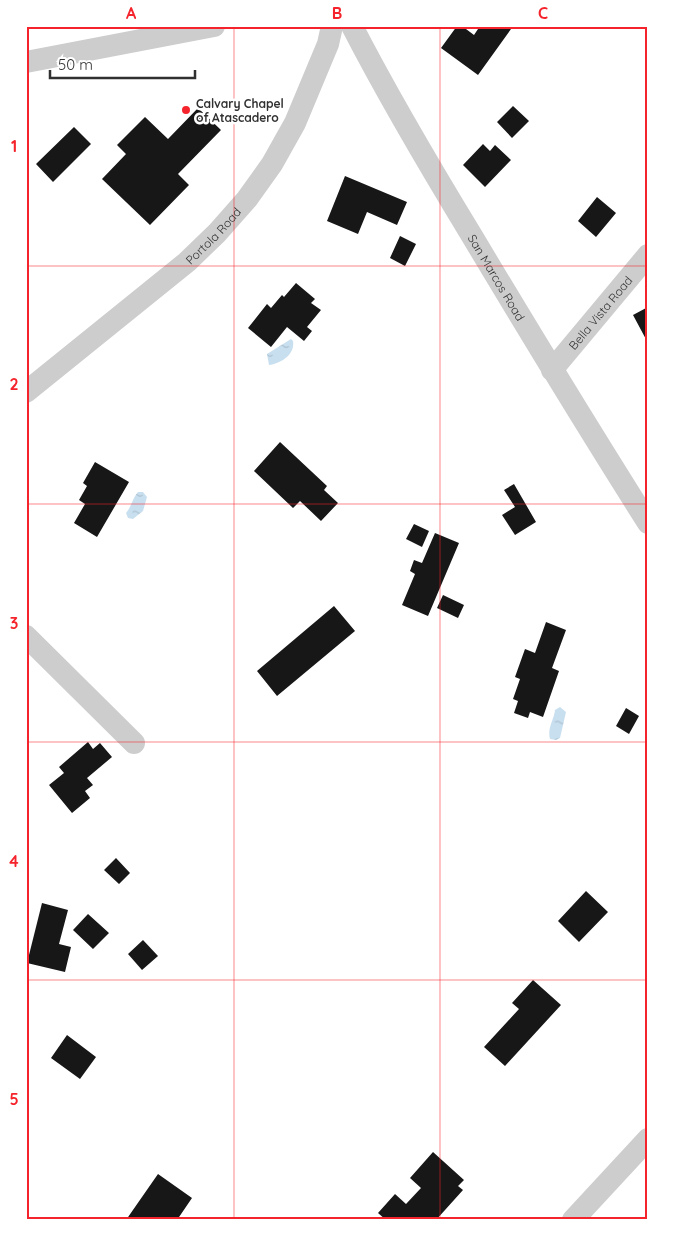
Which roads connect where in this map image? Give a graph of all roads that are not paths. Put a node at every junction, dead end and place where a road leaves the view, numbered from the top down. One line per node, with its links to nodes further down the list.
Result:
1 (214, 26): 4 (street)
2 (332, 26): 7 (street, Portola Road)
3 (352, 26): 6 (street, San Marcos Road)
4 (26, 62)
5 (648, 255): 6 (street, Bella Vista Road)
6 (552, 370): 8 (street, San Marcos Road)
7 (26, 392)
8 (648, 523)
9 (26, 636): 10 (street)
10 (134, 743)
11 (648, 1139): 12 (street)
12 (573, 1220)

